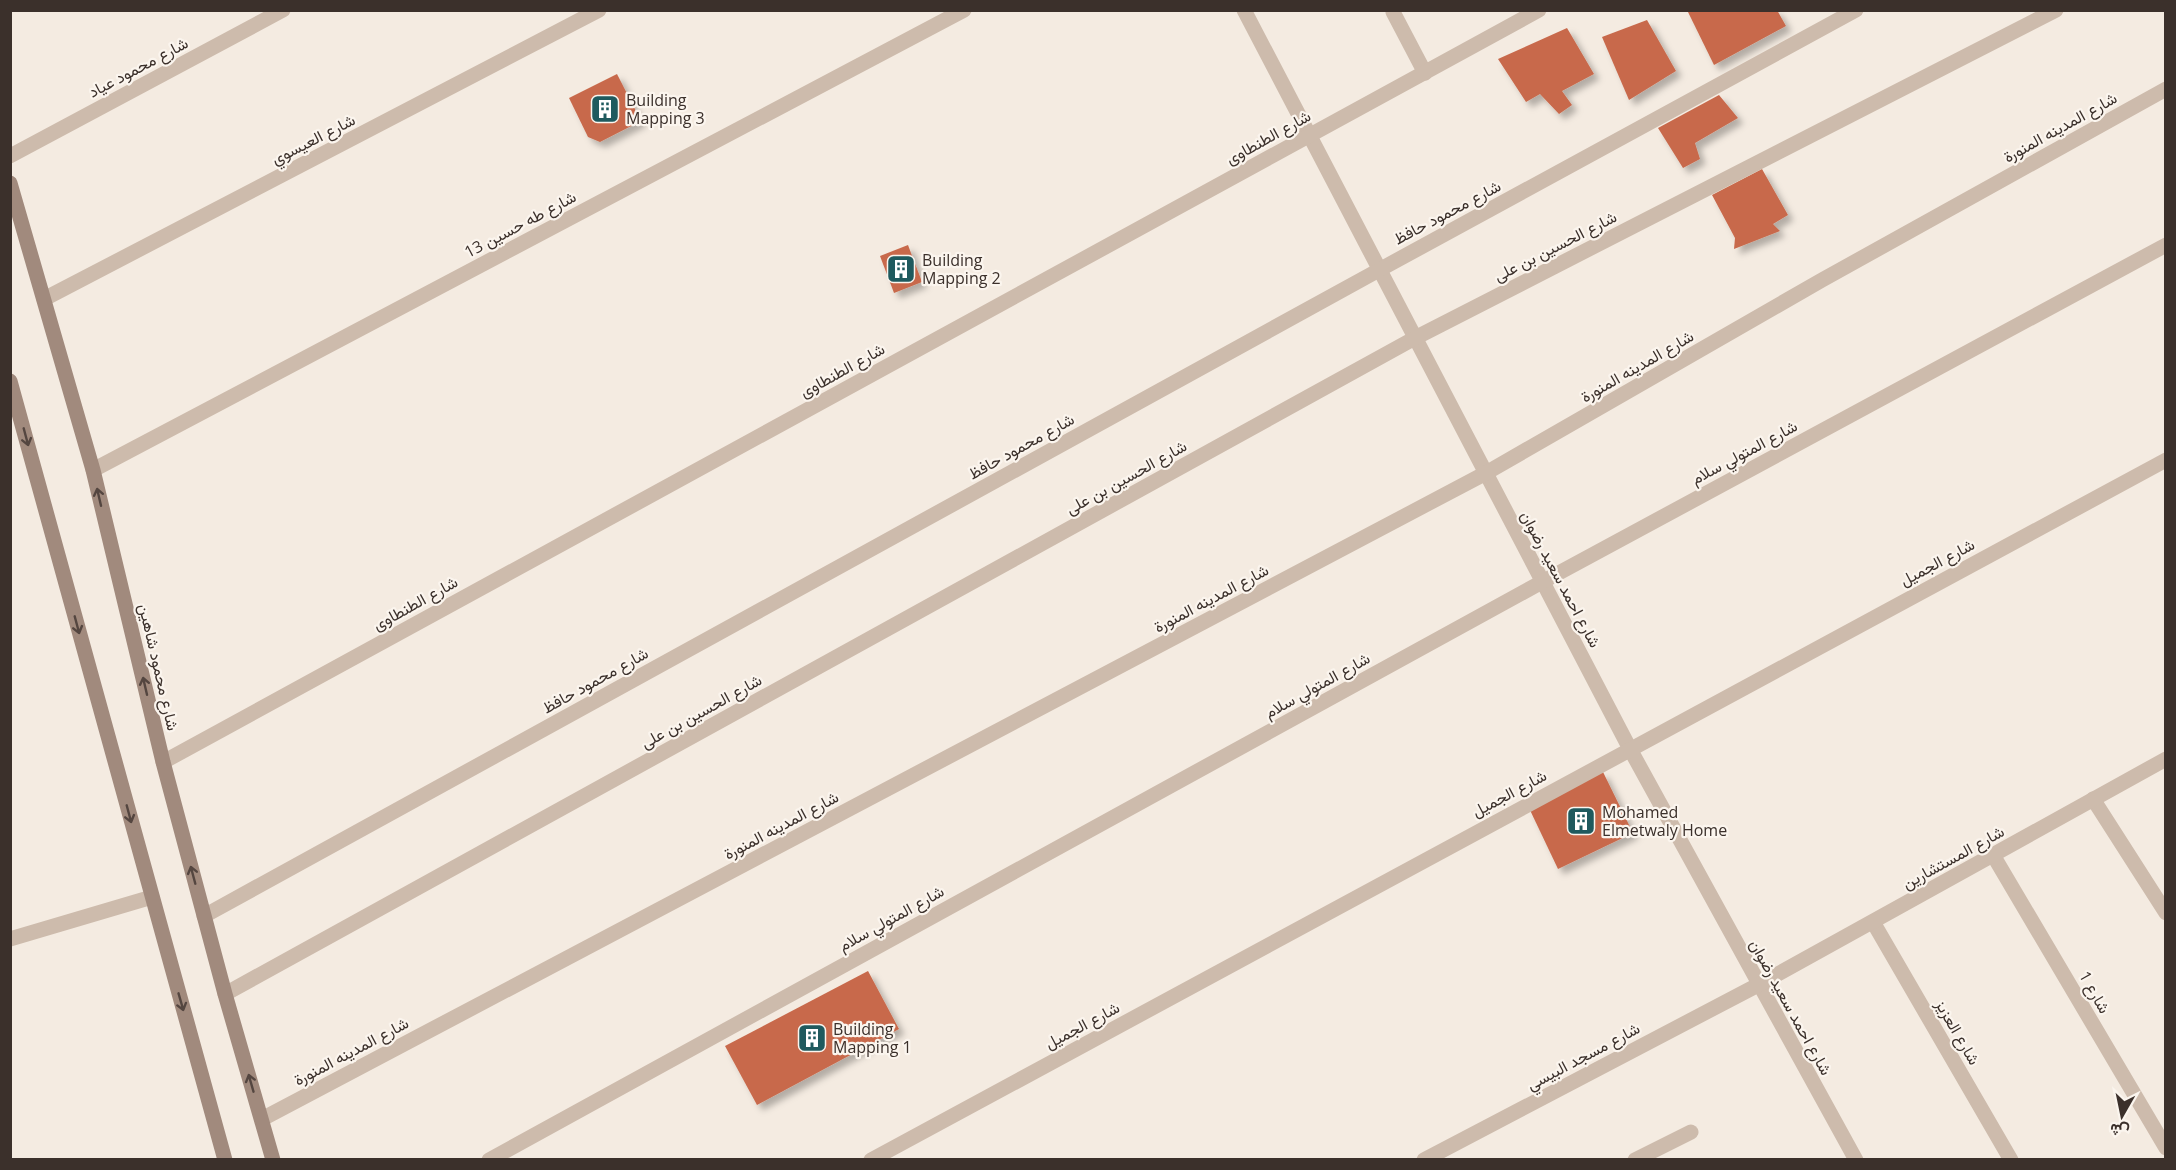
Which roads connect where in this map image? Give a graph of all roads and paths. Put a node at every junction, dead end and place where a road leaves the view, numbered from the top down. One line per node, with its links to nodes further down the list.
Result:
1 (283, 10): 12 (street, شارع محمود عياد)
2 (599, 10): 16 (street, شارع العيسوي)
3 (964, 10): 20 (street, شارع طه حسين 13)
4 (1244, 10): 11 (street, شارع احمد سعيد رضوان)
5 (1539, 10): 9 (street, شارع الطنطاوى)
6 (1856, 10): 15 (street, شارع محمود حافظ)
7 (2056, 10): 17 (street, شارع الحسين بن على)
8 (1393, 12): 9 (street)
9 (1425, 73): 11 (street, شارع الطنطاوى)
10 (2166, 89): 21 (street, شارع المدينه المنورة)
11 (1309, 135): 15 (street, شارع احمد سعيد رضوان); 25 (street, شارع الطنطاوى)
12 (10, 156)
13 (10, 183): 16 (main road, شارع محمود شاهين)
14 (2166, 245): 22 (street, شارع المتولي سلام)
15 (1379, 270): 17 (street, شارع احمد سعيد رضوان); 30 (street, شارع محمود حافظ)
16 (44, 299): 20 (main road, شارع محمود شاهين)
17 (1415, 338): 21 (street, شارع احمد سعيد رضوان); 34 (street, شارع الحسين بن على)
18 (10, 381): 28 (main road, one-way to 28)
19 (2166, 460): 23 (street, شارع الجميل)
20 (93, 470): 25 (main road, شارع محمود شاهين, one-way to 20)
21 (1486, 473): 22 (street, شارع احمد سعيد رضوان); 35 (street, شارع المدينه المنورة)
22 (1542, 582): 23 (street, شارع احمد سعيد رضوان); 40 (street, شارع المتولي سلام)
23 (1630, 749): 33 (street, شارع احمد سعيد رضوان); 41 (street, شارع الجميل)
24 (2166, 759): 26 (street, شارع المستشارين)
25 (163, 762): 30 (main road, شارع محمود شاهين, one-way to 25)
26 (2093, 799): 27 (street, شارع المستشارين); 29 (street)
27 (1993, 855): 31 (street, شارع المستشارين); 37 (street, شارع 1)
28 (152, 897): 32 (street); 38 (main road, one-way to 38)
29 (2166, 913)
30 (204, 916): 34 (main road, شارع محمود شاهين)
31 (1873, 922): 33 (street, شارع المستشارين); 45 (street, شارع العزيز)
32 (10, 939)
33 (1758, 985): 42 (street, شارع مسجد البيسي); 44 (street, شارع احمد سعيد رضوان)
34 (225, 994): 35 (main road, شارع محمود شاهين, one-way to 34)
35 (262, 1119): 39 (main road, شارع محمود شاهين)
36 (1692, 1132): 43 (street)
37 (2166, 1148)
38 (225, 1160)
39 (273, 1160)
40 (489, 1160)
41 (871, 1160)
42 (1424, 1160)
43 (1635, 1160)
44 (1856, 1160)
45 (2011, 1160)

